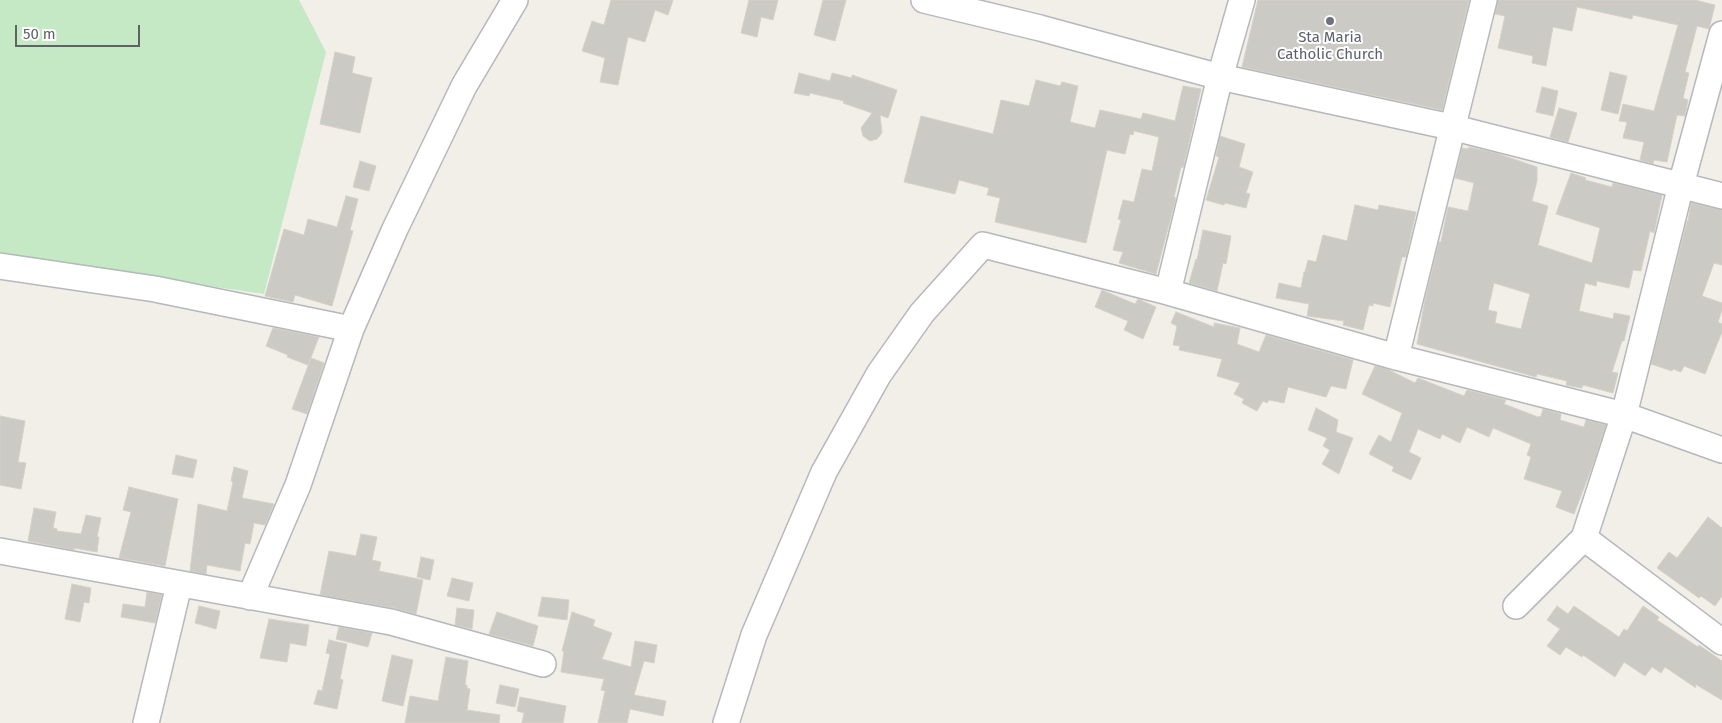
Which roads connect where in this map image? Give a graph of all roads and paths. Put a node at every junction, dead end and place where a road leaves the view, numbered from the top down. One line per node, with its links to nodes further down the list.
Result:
1 (515, 0): 12 (street)
2 (924, 0): 6 (street)
3 (1242, 0): 6 (street)
4 (1484, 0): 7 (street)
5 (1722, 34): 8 (street)
6 (1220, 77): 7 (street); 11 (street)
7 (1451, 128): 8 (street); 13 (street)
8 (1681, 185): 9 (street); 14 (street)
9 (1722, 196)
10 (0, 266): 12 (street)
11 (1168, 292): 13 (street); 24 (street)
12 (350, 330): 19 (street)
13 (1396, 356): 14 (street)
14 (1624, 414): 15 (street); 16 (street)
15 (1722, 450)
16 (1584, 538): 20 (street); 21 (street)
17 (0, 551): 18 (street)
18 (179, 585): 19 (street); 23 (street)
19 (250, 597): 22 (street)
20 (1516, 606)
21 (1722, 642)
22 (543, 664)
23 (146, 723)
24 (726, 723)

